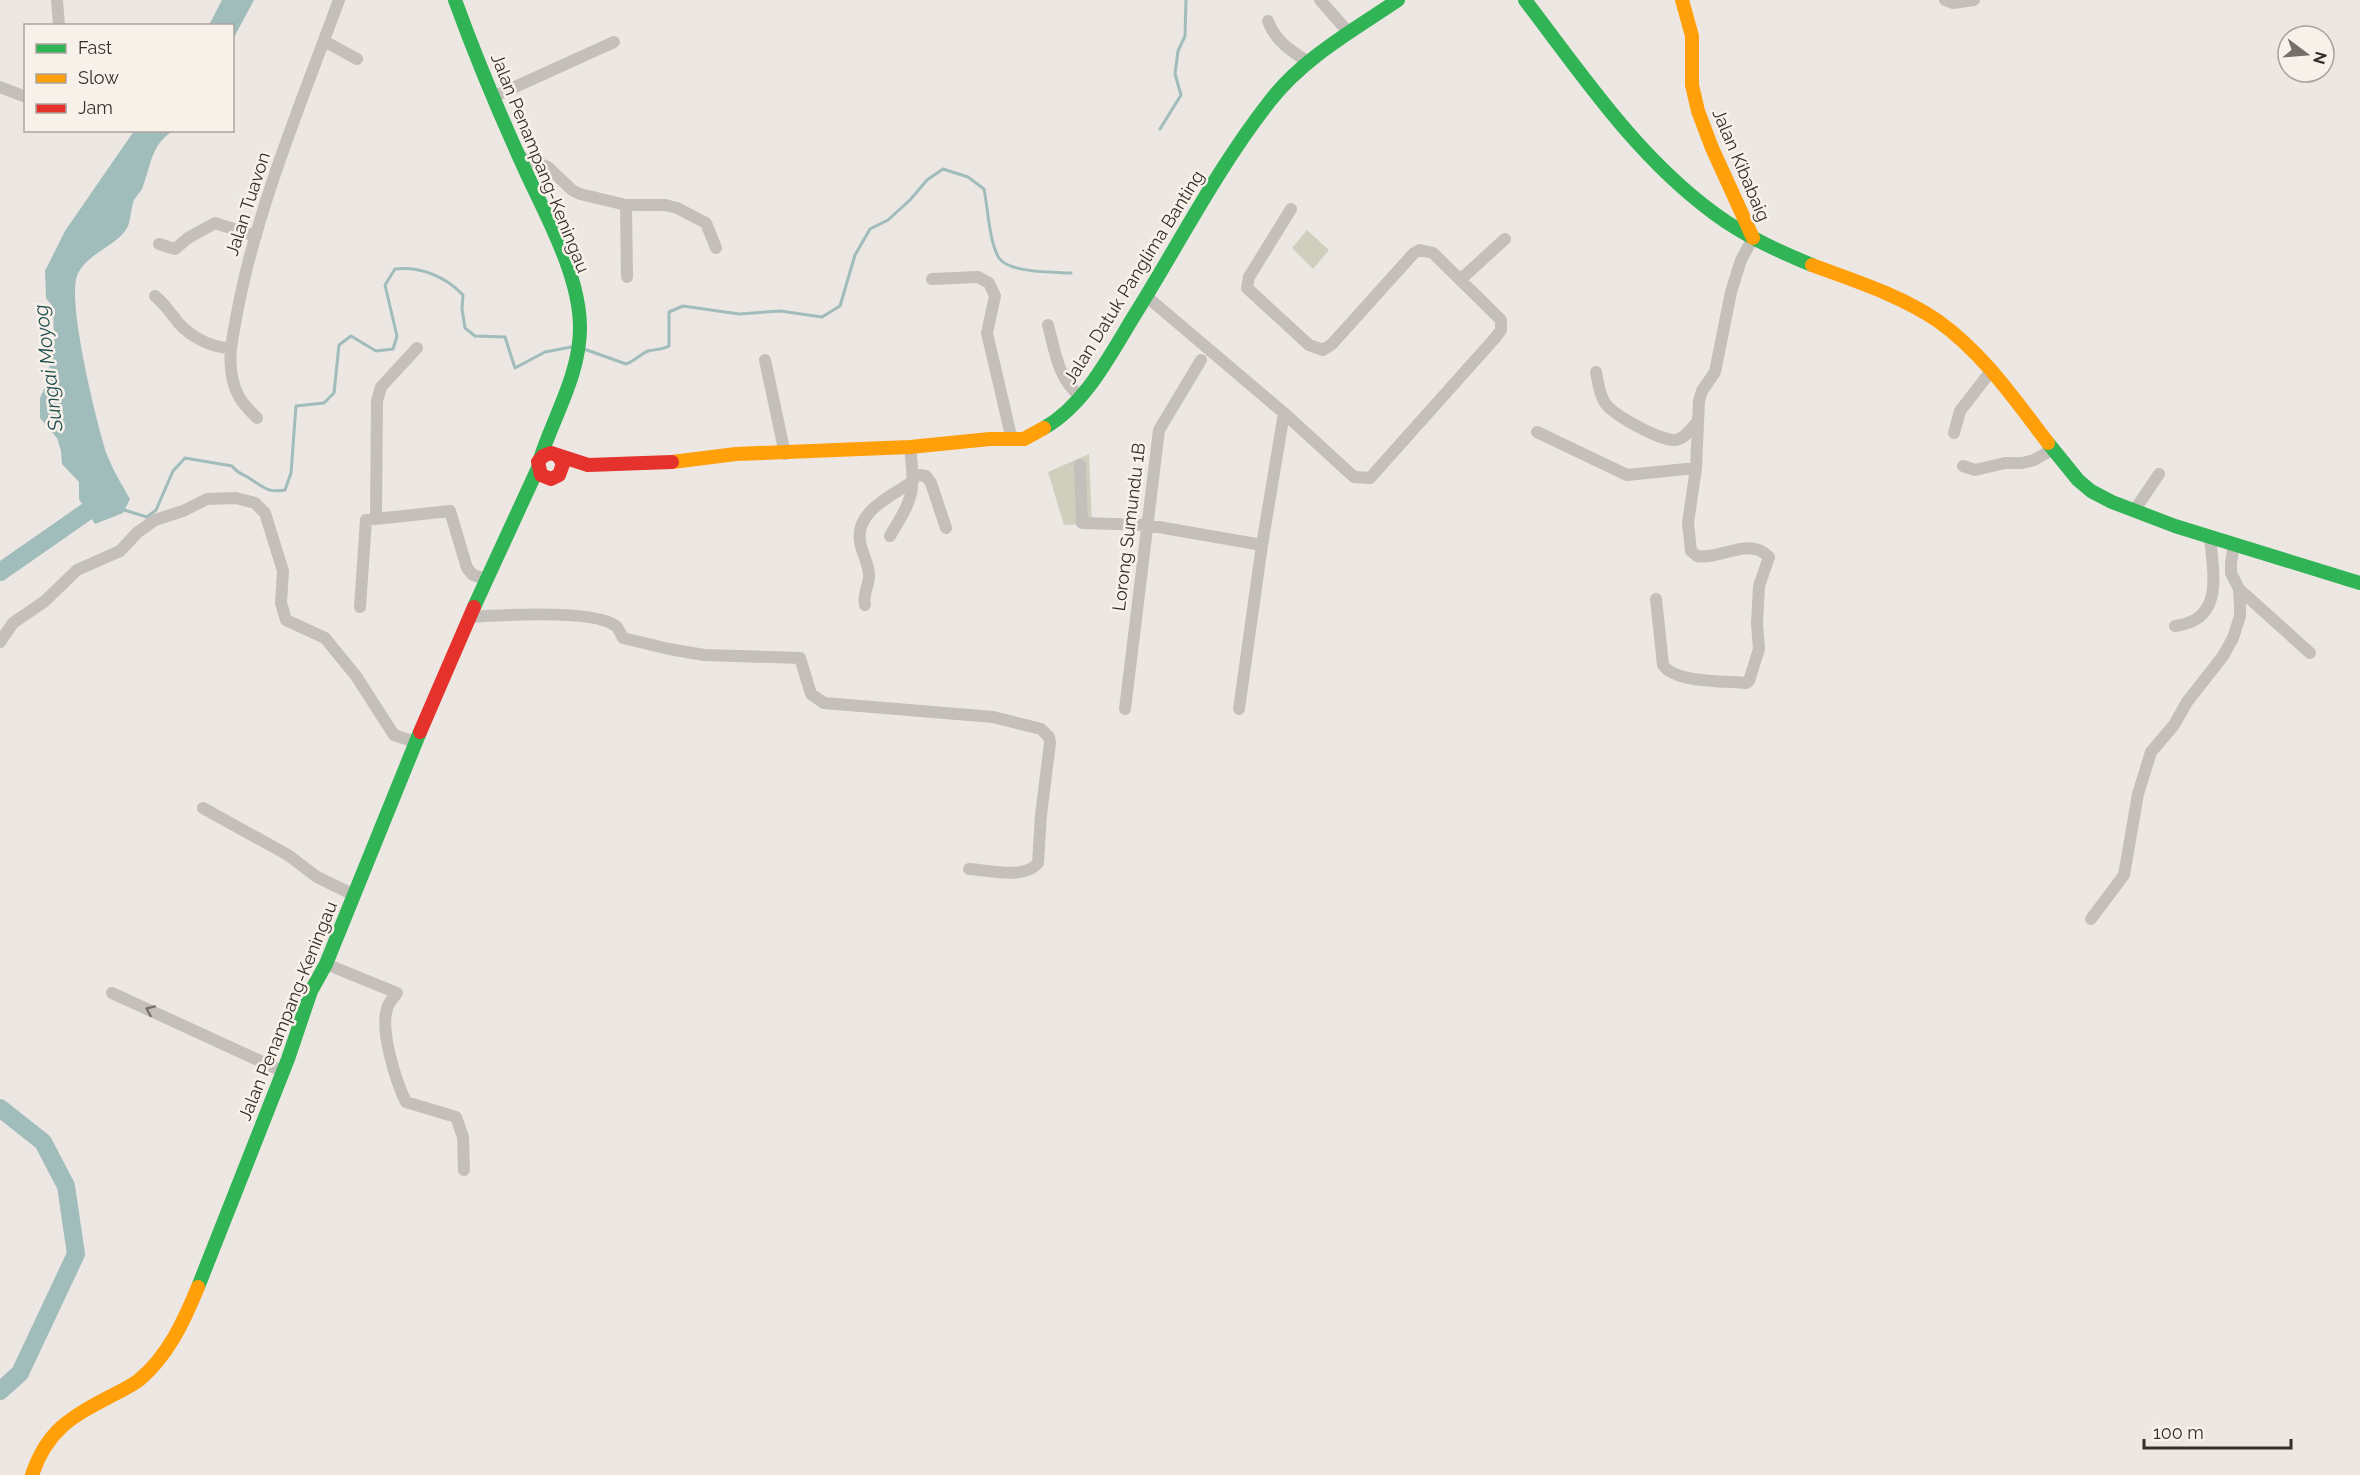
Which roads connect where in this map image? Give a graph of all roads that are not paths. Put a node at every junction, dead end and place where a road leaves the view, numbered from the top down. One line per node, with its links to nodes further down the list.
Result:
1 (57, 0): 11 (street)
2 (339, 0): 13 (street, Jalan Tuavon)
3 (455, 0): 19 (main road, Jalan Penampang-Keningau)
4 (1320, 0): 12 (street)
5 (1398, 0): 12 (main road, Jalan Datuk Panglima Banting)
6 (1525, 0): 25 (main road)
7 (1682, 0): 25 (main road, Jalan Kibabaig)
8 (1945, 0): 9 (street)
9 (1974, 0)
10 (1268, 21): 16 (street)
11 (59, 24)
12 (1349, 33): 16 (main road, Jalan Datuk Panglima Banting)
13 (324, 41): 15 (street); 23 (street, Jalan Tuavon)
14 (614, 42): 19 (street)
15 (357, 59)
16 (1308, 63): 32 (main road, Jalan Datuk Panglima Banting)
17 (0, 87): 18 (street)
18 (24, 96)
19 (493, 97): 20 (main road, Jalan Penampang-Keningau)
20 (519, 156): 21 (street); 41 (main road, Jalan Penampang-Keningau)
21 (626, 205): 27 (street); 28 (street)
22 (1291, 209): 30 (street)
23 (256, 236): 26 (street); 34 (street, Jalan Tuavon)
24 (1505, 238): 30 (street)
25 (1753, 238): 38 (main road); 44 (street)
26 (159, 244)
27 (716, 248)
28 (627, 277)
29 (932, 279): 47 (street)
30 (1460, 280): 42 (street)
31 (155, 296): 34 (street)
32 (1146, 296): 40 (main road, Jalan Datuk Panglima Banting); 42 (street)
33 (1048, 326): 40 (street)
34 (230, 348): 43 (street, Jalan Tuavon)
35 (417, 348): 62 (street)
36 (765, 360): 50 (street)
37 (1201, 360): 63 (street, Lorong Sumundu 1B)
38 (1991, 371): 46 (street); 49 (main road)
39 (1596, 372): 44 (street)
40 (1080, 396): 47 (main road, Jalan Datuk Panglima Banting)
41 (560, 411): 51 (main road, Jalan Penampang-Keningau); 52 (main road, Jalan Penampang-Keningau)
42 (1284, 413): 68 (street)
43 (258, 418)
44 (1697, 422): 56 (street)
45 (1537, 432): 56 (street)
46 (1954, 433)
47 (1012, 440): 48 (main road, Jalan Datuk Panglima Banting)
48 (910, 447): 50 (main road, Jalan Datuk Panglima Banting); 59 (street)
49 (2053, 449): 55 (street); 61 (main road)
50 (785, 454): 53 (main road, Jalan Datuk Panglima Banting)
51 (557, 456): 52 (main road); 53 (main road, Jalan Datuk Panglima Banting); 58 (main road)
52 (539, 463): 58 (main road); 60 (main road, Jalan Penampang-Keningau)
53 (588, 465): 58 (main road, Jalan Datuk Panglima Banting)
54 (1080, 465): 63 (street)
55 (1963, 466)
56 (1696, 468): 72 (street)
57 (2159, 474): 61 (street)
58 (555, 477): 60 (main road, Jalan Penampang-Keningau)
59 (913, 478): 64 (street); 65 (street); 73 (street)
60 (518, 509): 69 (main road, Jalan Penampang-Keningau)
61 (2134, 511): 66 (main road)
62 (376, 519): 69 (street); 74 (street)
63 (1147, 525): 68 (street); 79 (street, Lorong Sumundu 1B)
64 (946, 528)
65 (890, 536)
66 (2210, 537): 67 (main road); 76 (street)
67 (2234, 544): 70 (main road); 71 (street)
68 (1262, 545): 80 (street)
69 (486, 579): 75 (main road, Jalan Penampang-Keningau)
70 (2360, 583)
71 (2239, 589): 78 (street); 85 (street)
72 (1656, 599)
73 (865, 606)
74 (360, 607)
75 (470, 617): 81 (main road, Jalan Penampang-Keningau); 83 (street)
76 (2175, 626)
77 (0, 642): 81 (street)
78 (2310, 653)
79 (1125, 709)
80 (1239, 709)
81 (415, 742): 84 (main road, Jalan Penampang-Keningau)
82 (203, 808): 84 (street)
83 (969, 868)
84 (354, 895): 86 (main road, Jalan Penampang-Keningau)
85 (2091, 919)
86 (326, 964): 88 (main road, Jalan Penampang-Keningau); 89 (street)
87 (112, 993): 88 (street, one-way to 87)
88 (282, 1071): 90 (main road, Jalan Penampang-Keningau)
89 (464, 1170)
90 (32, 1475)

